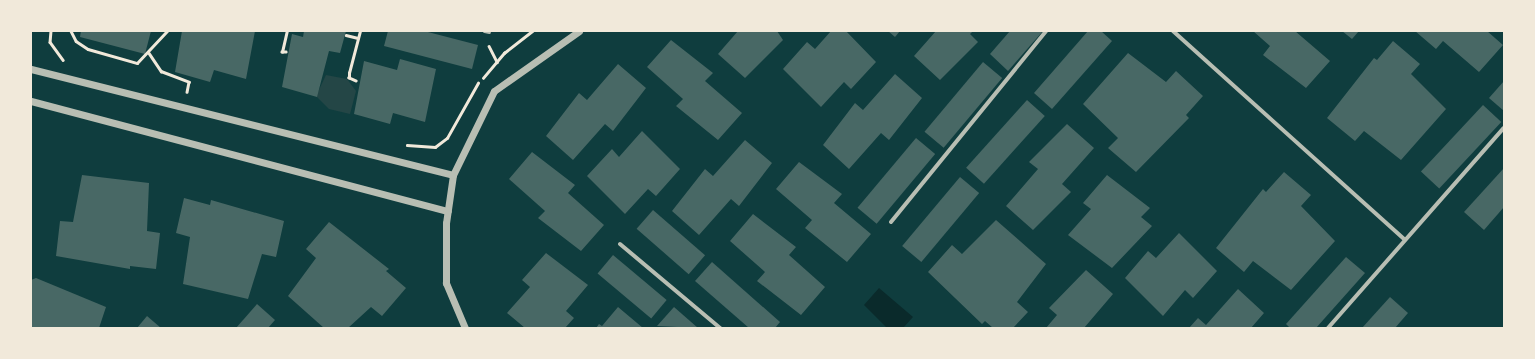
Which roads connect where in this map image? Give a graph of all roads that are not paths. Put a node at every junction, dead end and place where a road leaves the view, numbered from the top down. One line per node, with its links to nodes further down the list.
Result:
1 (484, 31): 5 (lane)
2 (579, 31): 9 (street)
3 (1046, 31): 11 (street)
4 (1173, 31): 12 (street)
5 (489, 32)
6 (31, 69): 9 (street)
7 (31, 101): 10 (street)
8 (1504, 128): 12 (street)
9 (453, 175): 10 (street)
10 (448, 211): 14 (street)
11 (891, 222)
12 (1405, 240): 16 (street)
13 (620, 244): 15 (street)
14 (465, 328)
15 (720, 328)
16 (1328, 328)

